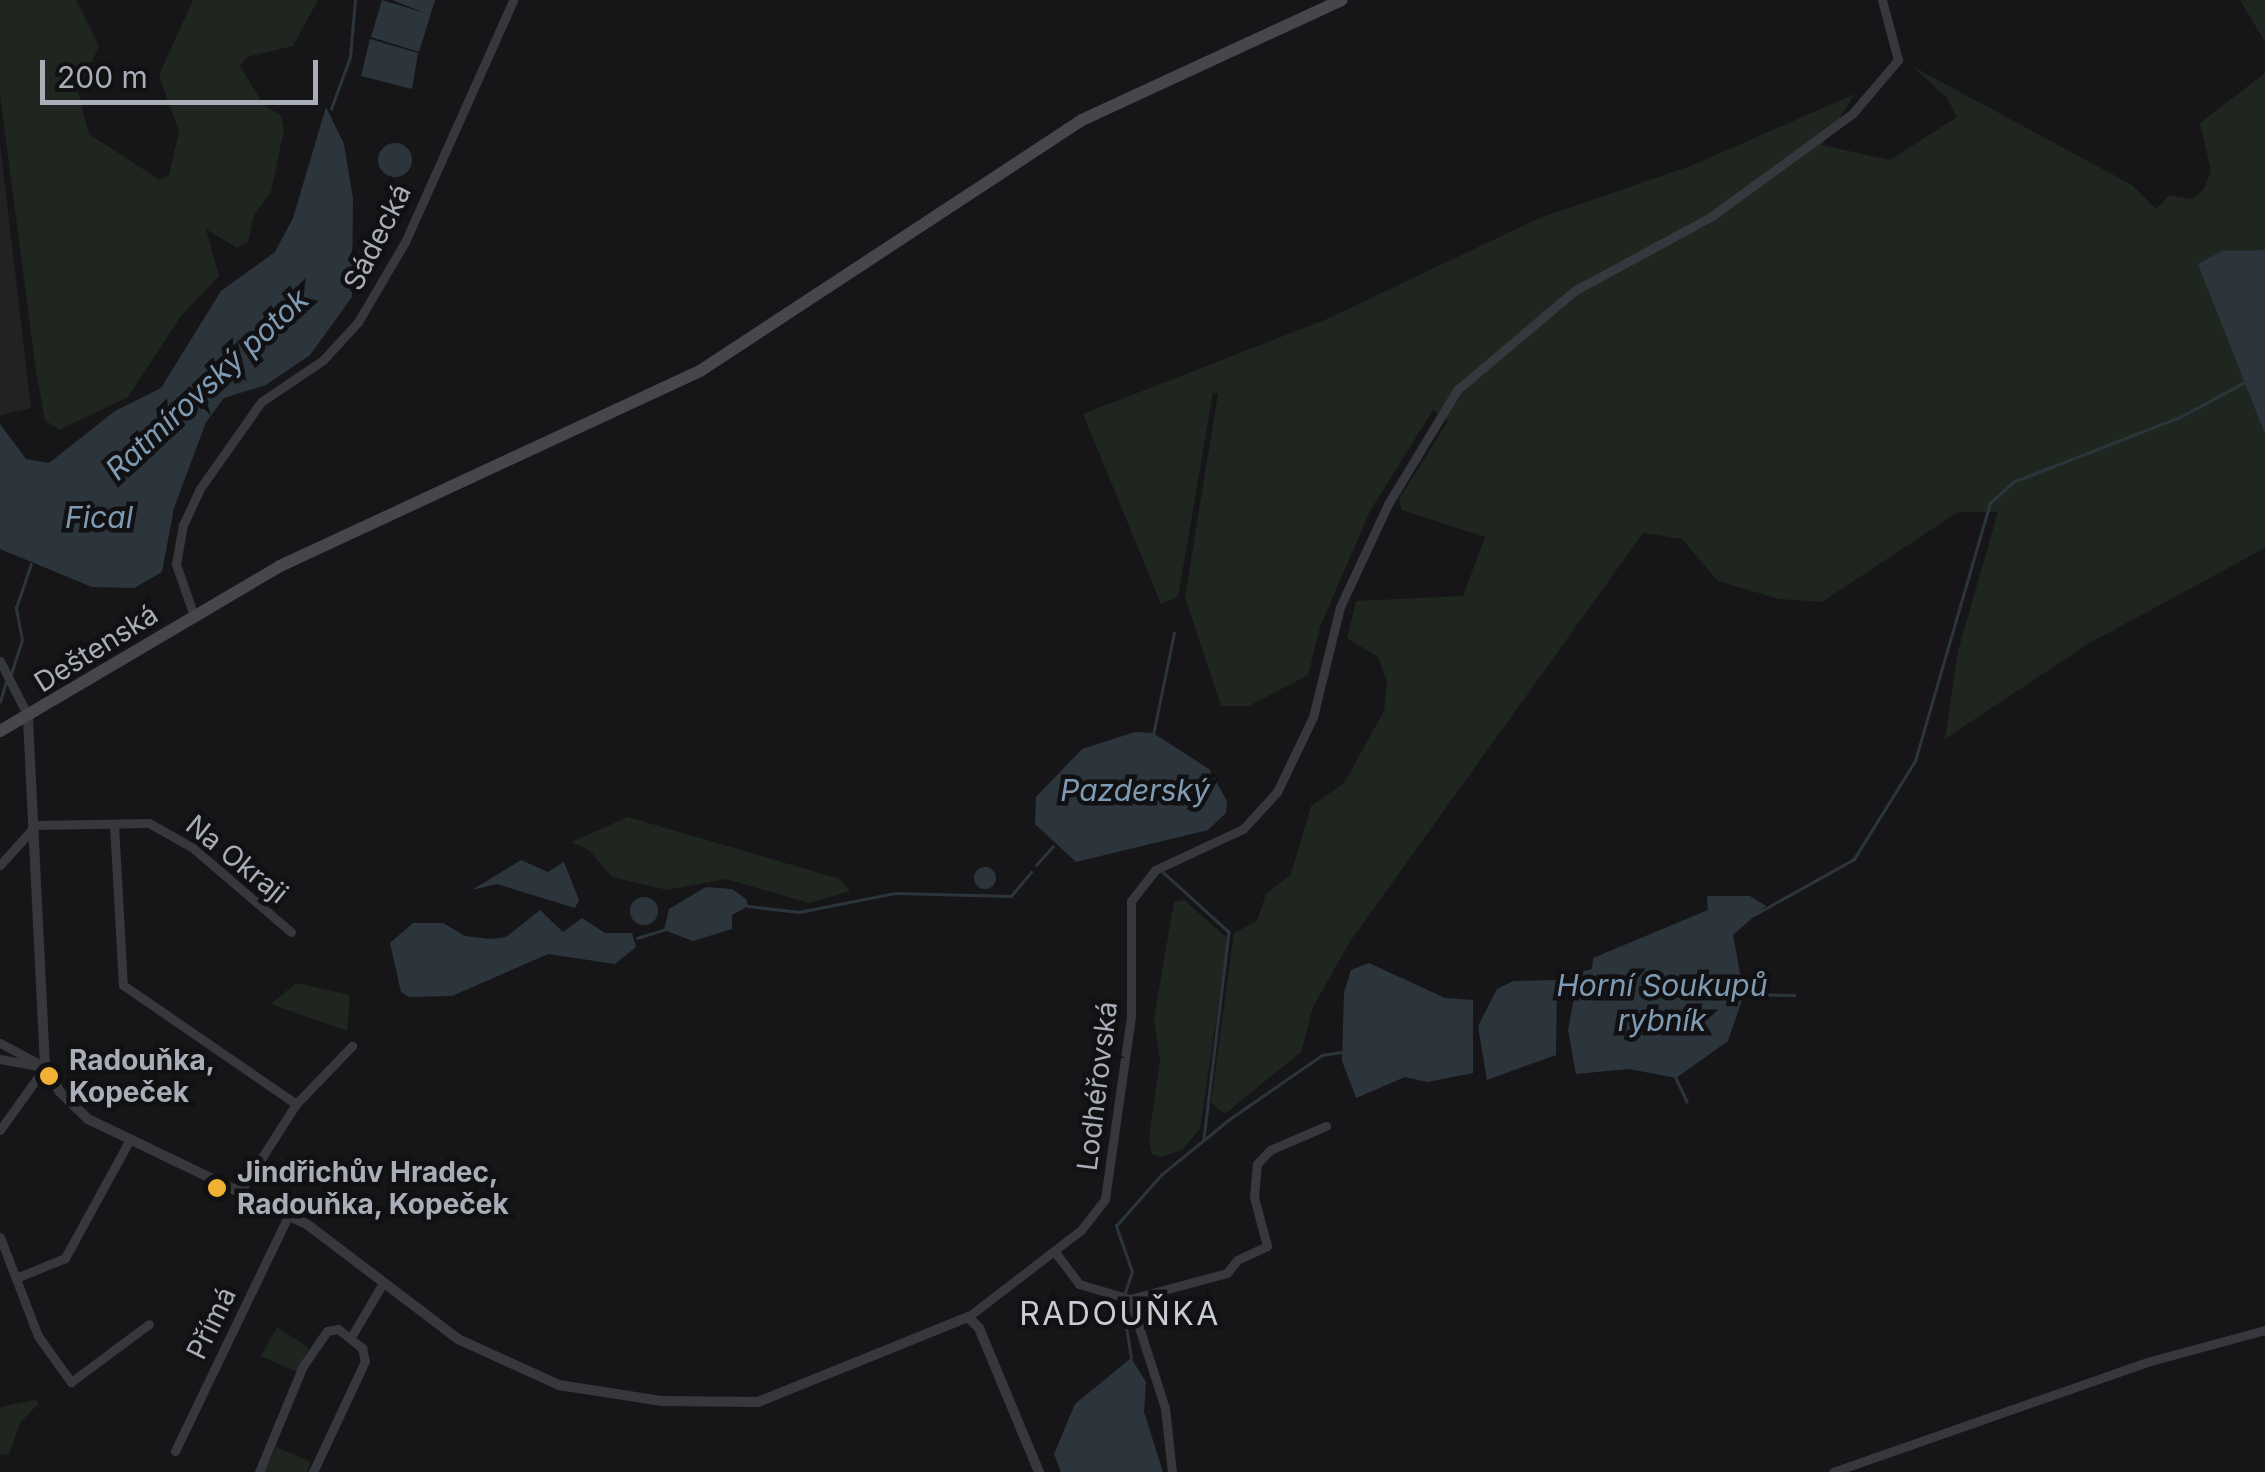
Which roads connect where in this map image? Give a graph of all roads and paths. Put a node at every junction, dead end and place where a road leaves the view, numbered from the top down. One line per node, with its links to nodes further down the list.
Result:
1 (512, 0): 4 (street, Sádecká)
2 (1342, 0): 4 (main road, Deštenská)
3 (1882, 0): 23 (street, Lodhéřovská)
4 (194, 616): 6 (main road, Deštenská)
5 (0, 661): 6 (street, Deštenská)
6 (28, 719): 7 (main road); 9 (street)
7 (0, 731)
8 (114, 824): 9 (street, Na Okraji); 11 (street, Na Okraji); 16 (street)
9 (36, 825): 10 (street); 15 (street)
10 (0, 864)
11 (290, 932)
12 (0, 1043): 15 (street)
13 (352, 1046): 16 (street)
14 (0, 1059): 15 (street)
15 (45, 1066): 18 (street); 19 (street)
16 (296, 1104): 20 (street)
17 (1326, 1126): 26 (street)
18 (0, 1130)
19 (129, 1140): 20 (street); 24 (street)
20 (240, 1192): 21 (street)
21 (289, 1214): 25 (street); 31 (street, Přímá)
22 (0, 1237): 24 (street)
23 (1055, 1252): 26 (street); 27 (street, Lodhéřovská)
24 (16, 1278): 28 (street)
25 (383, 1283): 27 (street, Lodhéřovská); 30 (street)
26 (1130, 1299): 35 (street)
27 (968, 1318): 32 (street)
28 (149, 1324)
29 (2265, 1330): 36 (street)
30 (351, 1337): 33 (street); 34 (street)
31 (174, 1450)
32 (1041, 1471)
33 (260, 1472)
34 (312, 1472)
35 (1172, 1472)
36 (1832, 1472)

